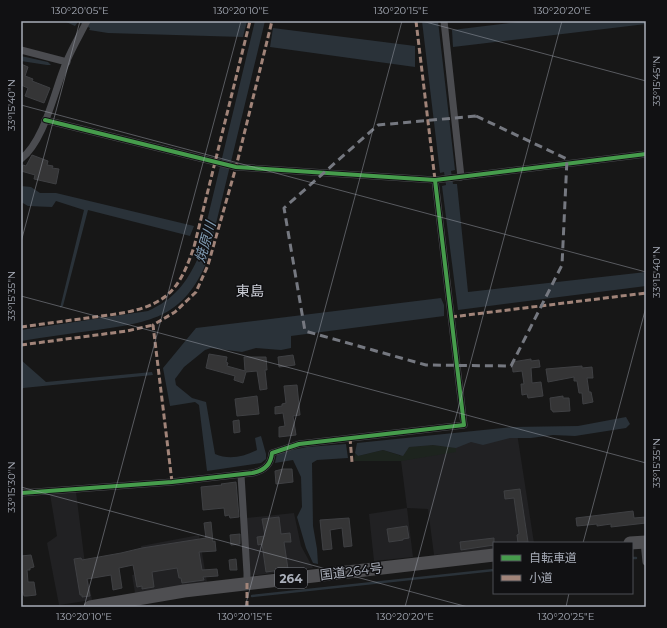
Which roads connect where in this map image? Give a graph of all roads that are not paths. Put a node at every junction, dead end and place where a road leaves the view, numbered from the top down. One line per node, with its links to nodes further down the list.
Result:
1 (87, 21): 4 (street)
2 (444, 21): 8 (street)
3 (21, 50): 4 (street)
4 (66, 62): 5 (street)
5 (45, 120): 7 (street); 9 (street)
6 (646, 154): 8 (street)
7 (21, 159)
8 (458, 177): 9 (street)
9 (439, 180): 10 (street)
10 (241, 475): 11 (street); 16 (street)
11 (21, 493)
12 (645, 542): 13 (highway); 15 (street)
13 (633, 543)
14 (493, 555): 16 (highway, 国道264号 / 264)
15 (646, 562)
16 (247, 583): 17 (highway, 国道264号 / 264)
17 (90, 607)

